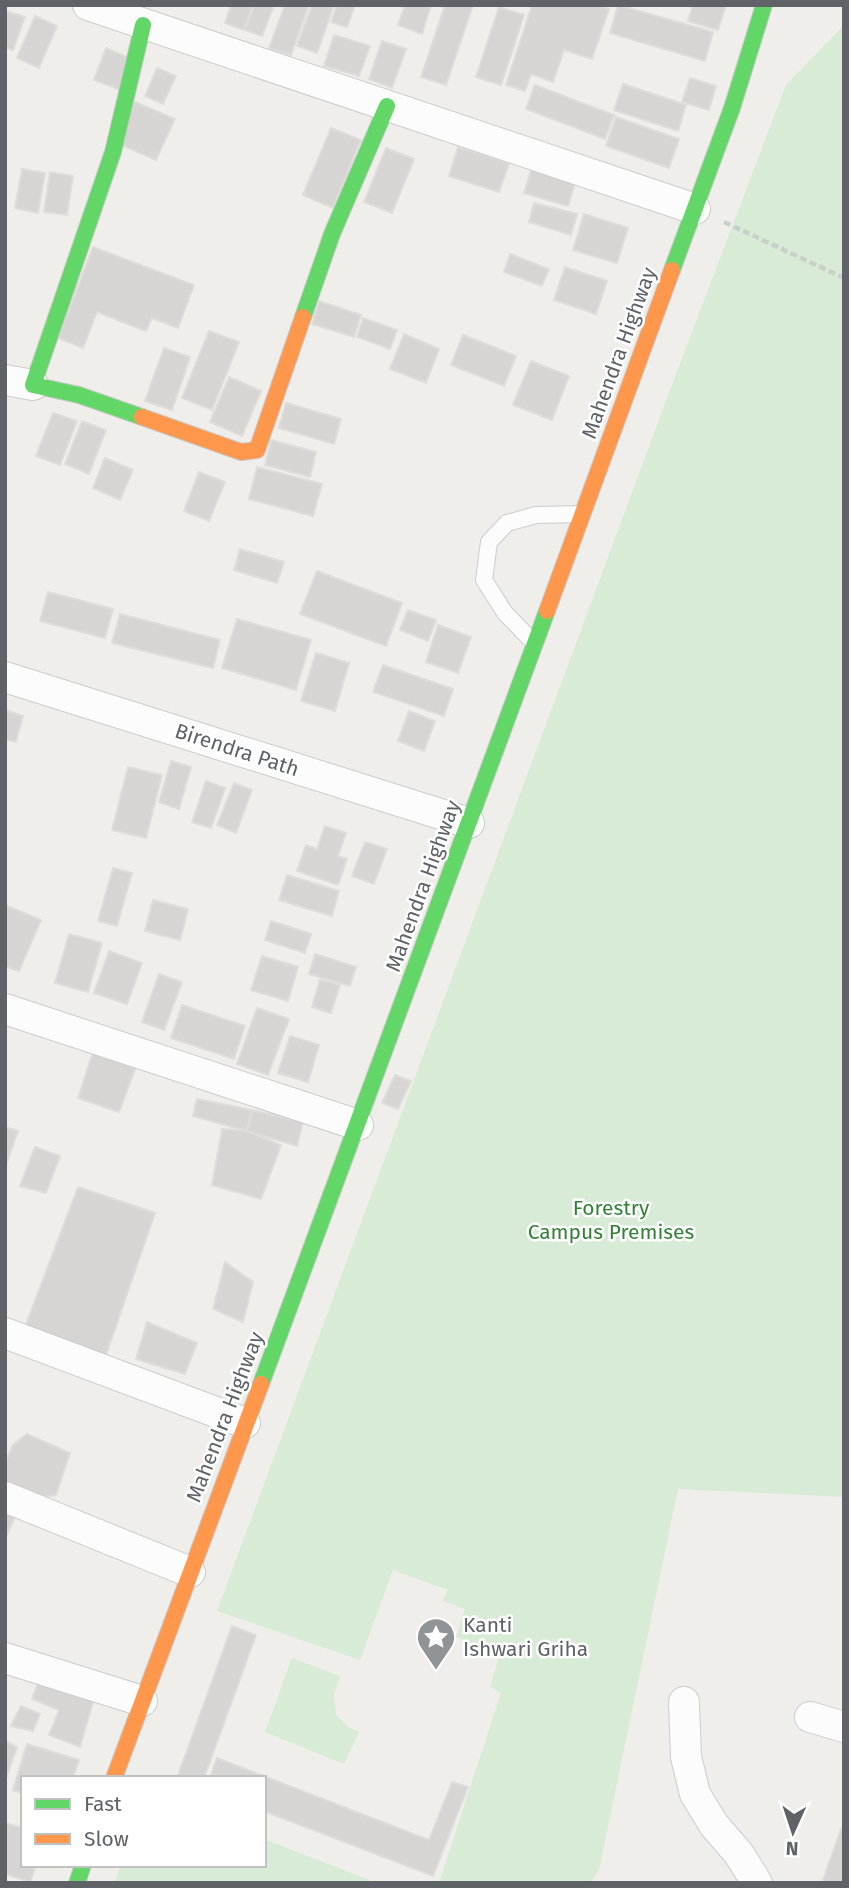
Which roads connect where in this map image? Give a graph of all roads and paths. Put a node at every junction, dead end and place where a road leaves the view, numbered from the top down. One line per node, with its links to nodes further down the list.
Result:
1 (764, 5): 5 (main road, Mahendra Highway)
2 (106, 8): 3 (street)
3 (143, 25): 4 (street); 7 (main road)
4 (387, 106): 5 (street); 7 (main road)
5 (695, 209): 6 (path); 8 (main road, Mahendra Highway)
6 (844, 278)
7 (19, 382)
8 (582, 514): 9 (main road, Mahendra Highway); 9 (lane)
9 (535, 643): 11 (main road, Mahendra Highway)
10 (5, 677): 11 (street, Birendra Path)
11 (469, 823): 13 (main road, Mahendra Highway)
12 (5, 1009): 13 (street)
13 (358, 1125): 15 (main road, Mahendra Highway)
14 (5, 1334): 15 (street)
15 (245, 1423): 17 (main road, Mahendra Highway)
16 (5, 1497): 17 (street)
17 (190, 1572): 19 (main road, Mahendra Highway)
18 (5, 1658): 19 (street)
19 (142, 1701): 23 (main road, Mahendra Highway)
20 (684, 1702): 24 (street)
21 (810, 1717): 22 (street)
22 (844, 1727)
23 (115, 1776)
24 (757, 1883)

